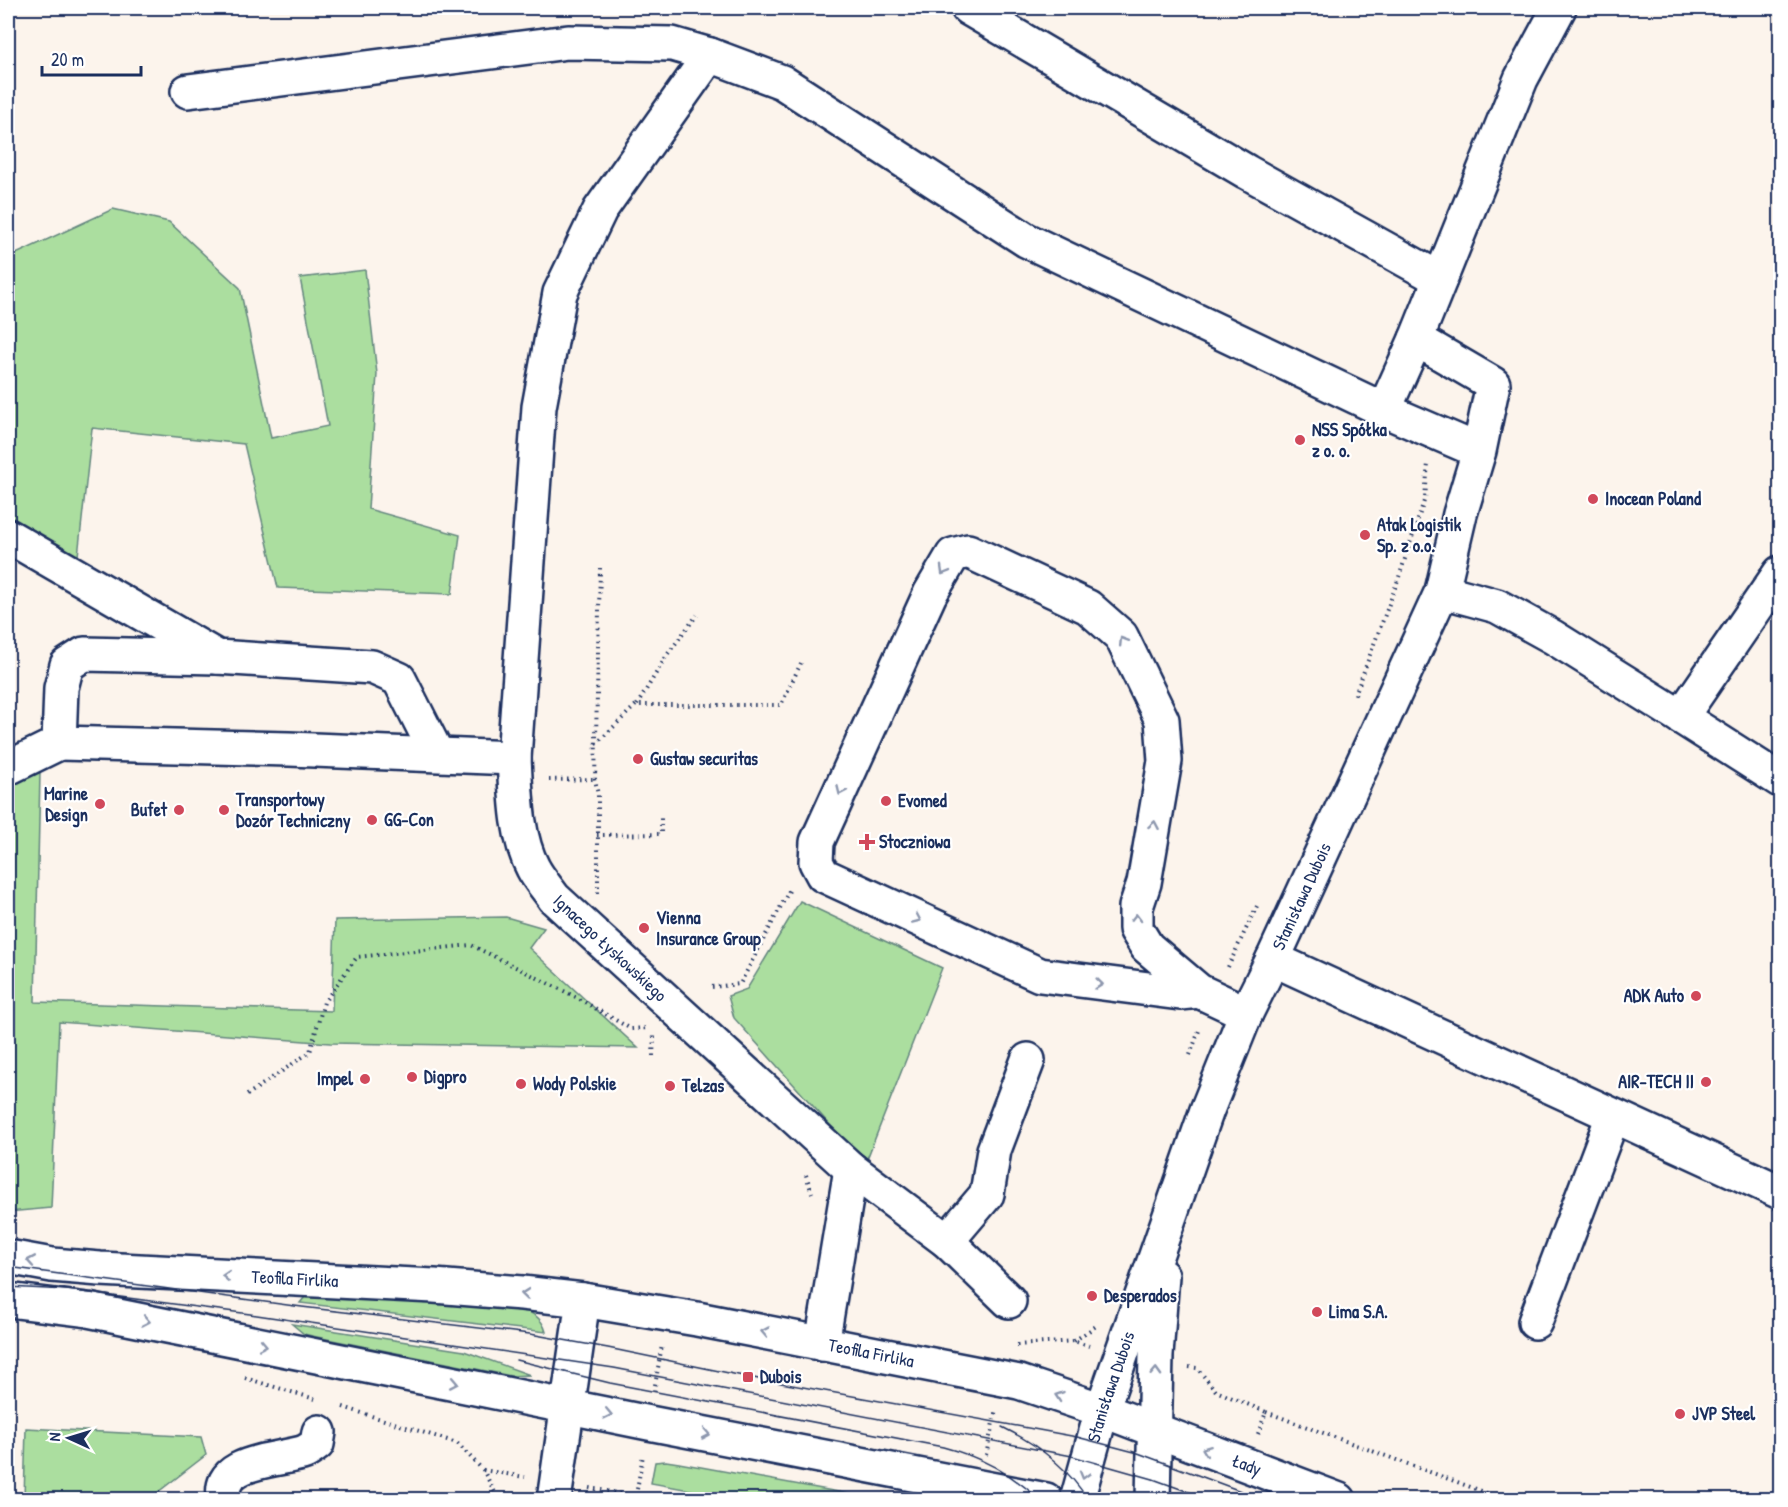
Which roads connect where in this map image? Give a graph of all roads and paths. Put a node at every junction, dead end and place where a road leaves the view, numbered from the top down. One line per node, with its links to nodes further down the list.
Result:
1 (968, 8): 5 (street)
2 (1559, 8): 5 (street)
3 (710, 55): 4 (street); 7 (street); 21 (street, Ignacego Łyskowskiego)
4 (188, 91)
5 (1440, 279): 6 (street)
6 (1416, 339): 7 (street); 8 (street, Stanisława Dubois)
7 (1384, 410): 8 (street)
8 (1479, 451): 12 (street, Stanisława Dubois)
9 (8, 536): 14 (street)
10 (600, 568): 19 (path)
11 (1780, 573): 17 (street)
12 (1443, 591): 17 (street); 30 (street, Stanisława Dubois)
13 (697, 615): 16 (path)
14 (217, 657): 18 (street); 20 (street)
15 (801, 663): 16 (path)
16 (636, 705): 19 (path)
17 (1681, 717): 25 (street)
18 (59, 742): 20 (street); 22 (street)
19 (595, 744): 24 (path)
20 (437, 754): 21 (street)
21 (514, 758): 38 (street, Ignacego Łyskowskiego)
22 (8, 768)
23 (556, 779): 24 (path)
24 (595, 779): 27 (path)
25 (1780, 780)
26 (661, 814): 28 (path)
27 (596, 828)
28 (597, 835)
29 (816, 862): 31 (path); 32 (street, one-way to 32); 32 (street, one-way to 29)
30 (1273, 959): 33 (street, Stanisława Dubois); 37 (street)
31 (712, 987)
32 (1199, 991): 33 (street)
33 (1246, 1012): 42 (street, Stanisława Dubois)
34 (652, 1056): 36 (path)
35 (1029, 1060): 43 (street)
36 (247, 1095)
37 (1613, 1116): 40 (street); 48 (street)
38 (851, 1169): 43 (street, Ignacego Łyskowskiego); 50 (street)
39 (806, 1174): 41 (path)
40 (1780, 1192)
41 (813, 1196)
42 (1174, 1207): 51 (street, Stanisława Dubois); 55 (street, Stanisława Dubois)
43 (947, 1240): 47 (street, Ignacego Łyskowskiego)
44 (8, 1257): 46 (street, Teofila Firlika, one-way to 44)
45 (8, 1300): 54 (street, one-way to 54)
46 (583, 1300): 50 (street, Teofila Firlika, one-way to 46); 54 (street)
47 (1009, 1301)
48 (1535, 1322)
49 (1074, 1341): 53 (path)
50 (822, 1344): 53 (street, Teofila Firlika)
51 (1156, 1365): 56 (path); 59 (street, Stanisława Dubois, one-way to 51)
52 (235, 1375): 57 (path)
53 (1002, 1378): 55 (street, Teofila Firlika, one-way to 53); 61 (path)
54 (568, 1406): 61 (street, one-way to 61); 65 (street)
55 (1102, 1410): 59 (street, Teofila Firlika); 69 (street, Stanisława Dubois, one-way to 69)
56 (1266, 1412): 58 (path); 72 (path)
57 (327, 1413): 63 (street); 64 (path)
58 (1260, 1429)
59 (1154, 1430): 70 (street, Stanisława Dubois); 71 (street, Łady, one-way to 59)
60 (617, 1493): 66 (path)
61 (972, 1493): 68 (street)
62 (636, 1495): 67 (path)
63 (225, 1500)
64 (499, 1500)
65 (554, 1500)
66 (614, 1500)
67 (659, 1500)
68 (1046, 1500)
69 (1077, 1500)
70 (1153, 1500)
71 (1339, 1500)
72 (1506, 1500)

